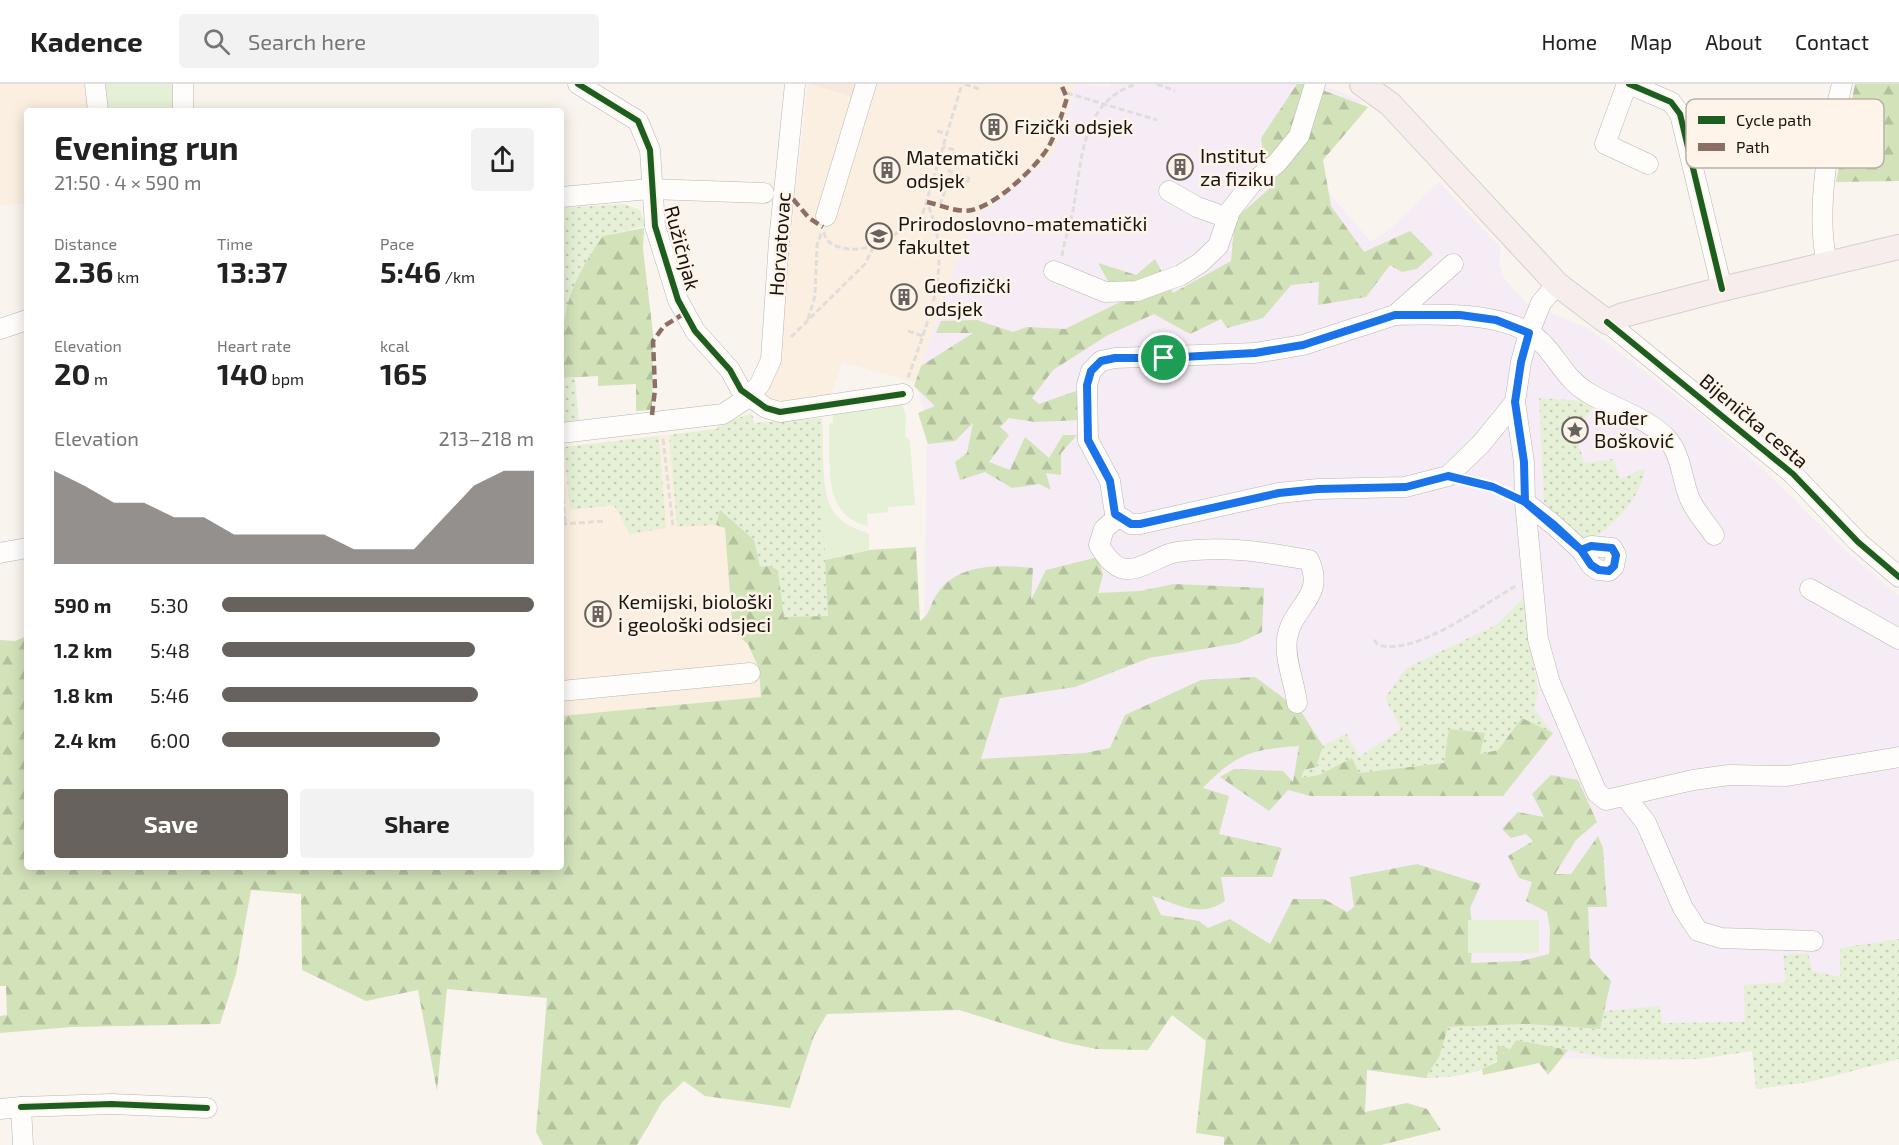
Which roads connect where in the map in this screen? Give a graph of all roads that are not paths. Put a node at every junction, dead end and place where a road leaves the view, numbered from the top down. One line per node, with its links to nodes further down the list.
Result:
1 (95, 84): 11 (street)
2 (183, 84): 12 (street)
3 (578, 84): 17 (street, Ružičnjak)
4 (795, 84): 35 (street, Horvatovac)
5 (866, 84): 21 (street)
6 (1315, 84): 22 (street)
7 (1362, 84): 27 (main road, Bijenička cesta)
8 (1628, 84): 13 (street); 14 (street)
9 (1842, 84): 10 (street)
10 (1839, 99)
11 (98, 108)
12 (183, 108)
13 (1686, 139)
14 (1647, 164)
15 (1693, 168): 28 (street)
16 (1828, 168): 24 (street)
17 (650, 189): 19 (street, Ružičnjak); 20 (street, Ružičnjak); 35 (street, Ružičnjak)
18 (1169, 191): 22 (street)
19 (764, 193)
20 (564, 197)
21 (825, 216)
22 (1228, 218): 26 (street)
23 (1899, 247): 24 (main road)
24 (1827, 263): 28 (main road)
25 (1453, 264): 29 (street)
26 (1059, 273)
27 (1557, 284): 31 (main road, Bijenička cesta); 33 (street)
28 (1722, 289): 31 (main road)
29 (1395, 315): 33 (street); 39 (street)
30 (24, 321): 32 (street)
31 (1607, 322): 44 (street, Bijenička cesta)
32 (0, 329)
33 (1529, 333): 36 (street); 40 (street)
34 (903, 394): 35 (street)
35 (749, 397): 37 (street, Horvatovac)
36 (1515, 402): 38 (street); 39 (street)
37 (564, 433)
38 (1525, 502): 42 (street); 51 (street)
39 (1118, 517): 49 (street)
40 (1714, 535)
41 (24, 549): 43 (street)
42 (1581, 550)
43 (0, 553)
44 (1899, 577)
45 (1810, 589): 46 (street)
46 (1899, 639)
47 (750, 673): 48 (street)
48 (564, 691)
49 (1297, 703)
50 (1899, 757): 51 (street)
51 (1625, 796): 52 (street)
52 (1813, 941)
53 (21, 1107): 54 (street); 55 (street); 56 (street)
54 (207, 1108)
55 (0, 1109)
56 (24, 1145)

